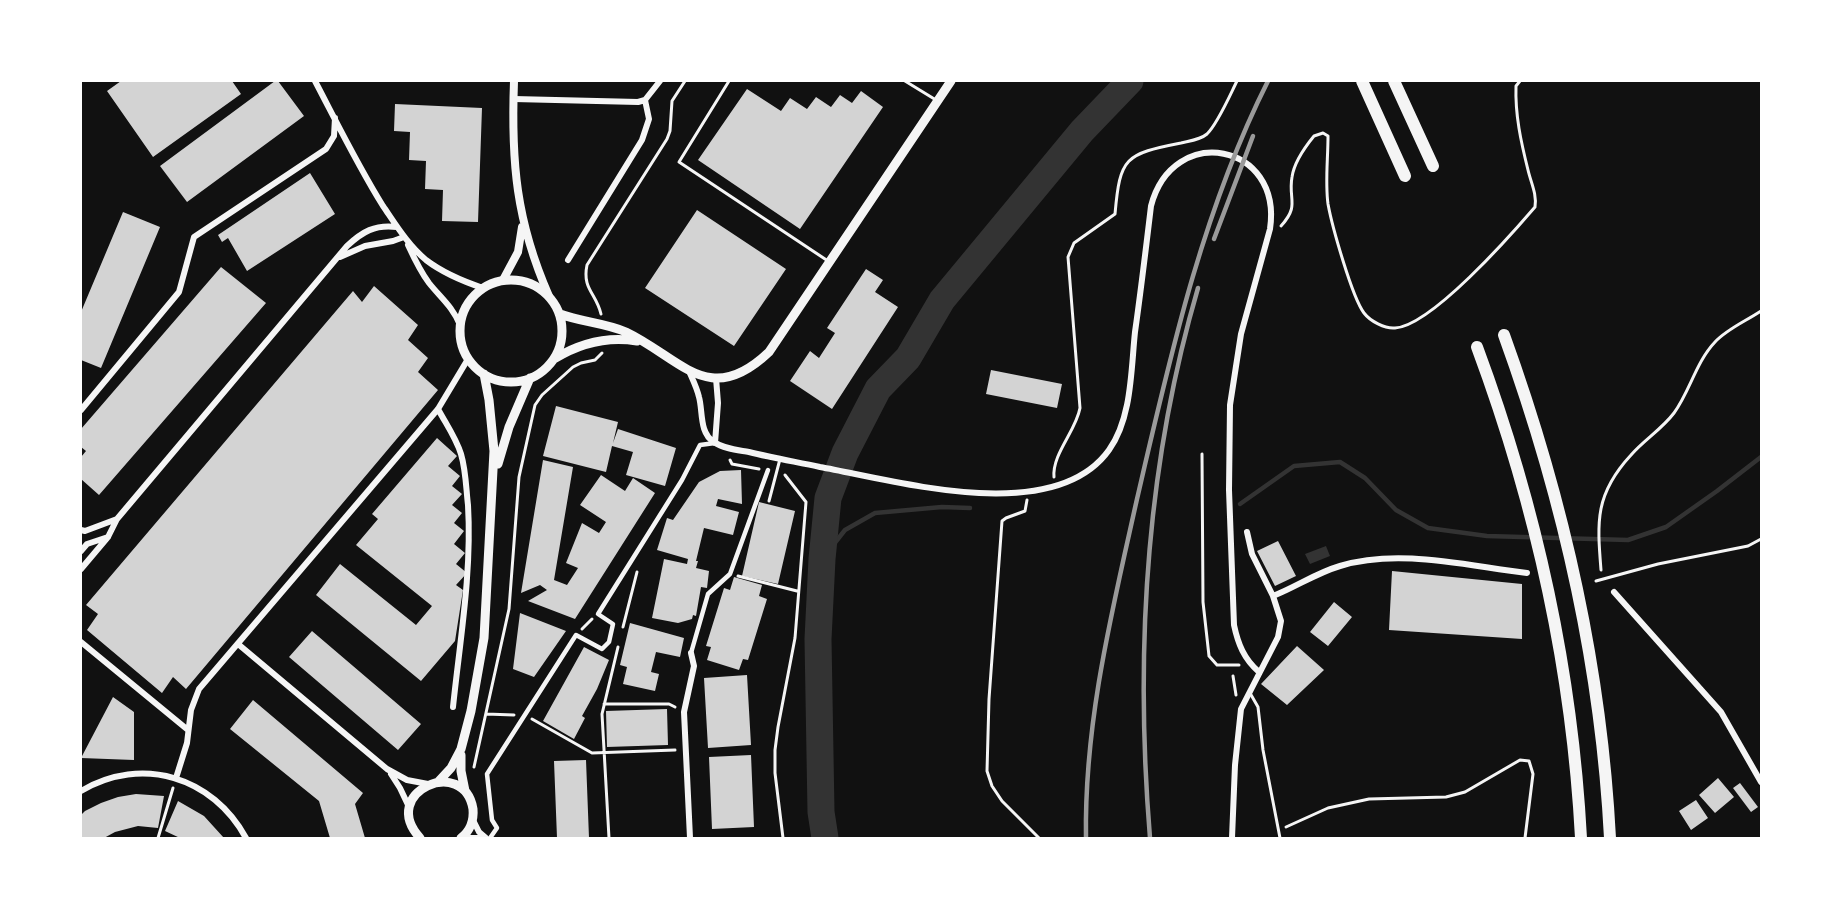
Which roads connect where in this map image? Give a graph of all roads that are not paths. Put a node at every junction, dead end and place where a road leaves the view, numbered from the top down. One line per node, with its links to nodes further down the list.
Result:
1 (315, 81): 12 (street)
2 (514, 81): 9 (street)
3 (660, 81): 10 (street)
4 (729, 81): 20 (lane)
5 (905, 81): 11 (lane)
6 (951, 81): 11 (main road)
7 (1362, 81): 14 (highway)
8 (1394, 81): 13 (highway)
9 (514, 99): 10 (street); 15 (street)
10 (645, 100): 19 (street)
11 (937, 101): 20 (main road)
12 (334, 118): 16 (street); 36 (street)
13 (1433, 166)
14 (1405, 176)
15 (522, 218): 21 (street); 23 (street)
16 (397, 227): 17 (street); 18 (street)
17 (404, 237): 18 (street); 22 (street); 25 (street)
18 (336, 258): 42 (street)
19 (568, 260)
20 (829, 262): 34 (main road)
21 (503, 280): 22 (main road); 23 (main road)
22 (483, 288): 25 (main road)
23 (549, 296): 24 (main road)
24 (560, 314): 27 (main road); 30 (main road)
25 (460, 324): 29 (main road)
26 (1504, 335): 80 (highway)
27 (642, 342): 30 (main road); 31 (main road)
28 (1477, 347): 60 (highway)
29 (468, 359): 32 (main road); 35 (street)
30 (554, 359): 33 (main road)
31 (689, 371): 34 (main road); 37 (street)
32 (484, 374): 33 (main road); 40 (main road)
33 (530, 378): 40 (main road)
34 (716, 378): 37 (street)
35 (438, 409): 54 (street); 58 (street)
36 (81, 410)
37 (715, 443): 38 (street); 74 (street)
38 (780, 459): 41 (lane); 56 (street)
39 (768, 470): 55 (street)
40 (494, 477): 61 (main road)
41 (768, 501)
42 (117, 519): 43 (street); 45 (street)
43 (81, 530)
44 (1247, 532): 52 (street)
45 (108, 537): 47 (street); 48 (street)
46 (1761, 539): 50 (lane)
47 (81, 551)
48 (81, 569)
49 (1527, 573): 52 (street)
50 (1596, 581)
51 (1614, 592): 64 (street)
52 (1273, 596): 56 (street)
53 (81, 642): 59 (street)
54 (238, 644): 59 (street); 62 (street)
55 (691, 653): 75 (street)
56 (1260, 672): 57 (street)
57 (1249, 691): 76 (street); 77 (lane)
58 (453, 707)
59 (188, 730): 63 (street)
60 (1573, 742): 78 (highway); 79 (highway)
61 (461, 749): 65 (main road); 67 (main road)
62 (387, 769): 65 (street); 68 (street)
63 (176, 778): 66 (street); 70 (street)
64 (1761, 782)
65 (433, 783): 67 (main road); 68 (main road)
66 (81, 791)
67 (465, 793): 69 (main road)
68 (409, 808): 71 (main road)
69 (473, 820): 72 (main road); 74 (street)
70 (246, 838)
71 (420, 838)
72 (462, 838): 73 (street)
73 (480, 838)
74 (488, 838)
75 (690, 838)
76 (1232, 838)
77 (1280, 838)
78 (1574, 838)
79 (1581, 838)
80 (1610, 838)

